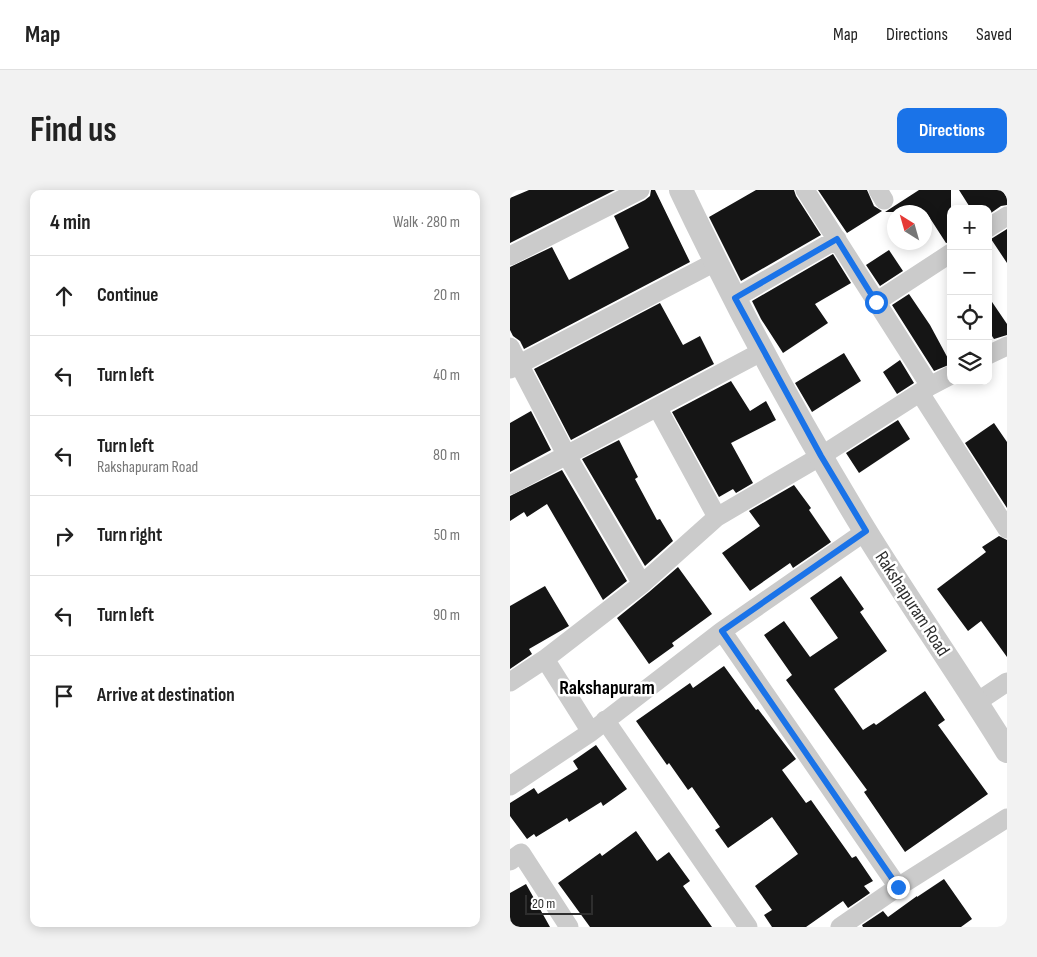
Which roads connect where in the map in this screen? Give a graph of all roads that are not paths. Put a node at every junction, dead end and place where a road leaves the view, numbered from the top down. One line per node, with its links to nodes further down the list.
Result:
1 (640, 190): 7 (street)
2 (681, 190): 9 (street, Rakshapuram Road)
3 (805, 190): 6 (street)
4 (1007, 216): 5 (street)
5 (992, 225)
6 (837, 239): 10 (street); 11 (street)
7 (510, 256)
8 (947, 256): 11 (street)
9 (715, 262): 10 (street, Rakshapuram Road); 16 (street)
10 (735, 298): 13 (street, Rakshapuram Road)
11 (876, 302): 18 (street)
12 (510, 347): 16 (street)
13 (763, 352): 19 (street); 21 (street, Rakshapuram Road)
14 (995, 352): 15 (street)
15 (1007, 365)
16 (515, 367): 20 (street)
17 (947, 377): 18 (street)
18 (925, 390): 21 (street); 24 (street)
19 (657, 407): 20 (street); 23 (street)
20 (566, 454): 22 (street); 26 (street)
21 (821, 456): 23 (street); 25 (street, Rakshapuram Road)
22 (510, 485)
23 (717, 518): 26 (street)
24 (1007, 528)
25 (866, 531): 27 (street); 31 (street, Rakshapuram Road)
26 (642, 584): 28 (street)
27 (722, 631): 32 (street); 37 (street)
28 (545, 659): 29 (street); 32 (street)
29 (510, 682)
30 (1007, 682): 31 (street)
31 (977, 702): 33 (street, Rakshapuram Road)
32 (598, 726): 34 (street); 39 (street)
33 (1007, 751)
34 (510, 786)
35 (1007, 818): 37 (street)
36 (510, 861): 38 (street)
37 (898, 887): 40 (street)
38 (569, 927)
39 (748, 927)
40 (840, 927)

